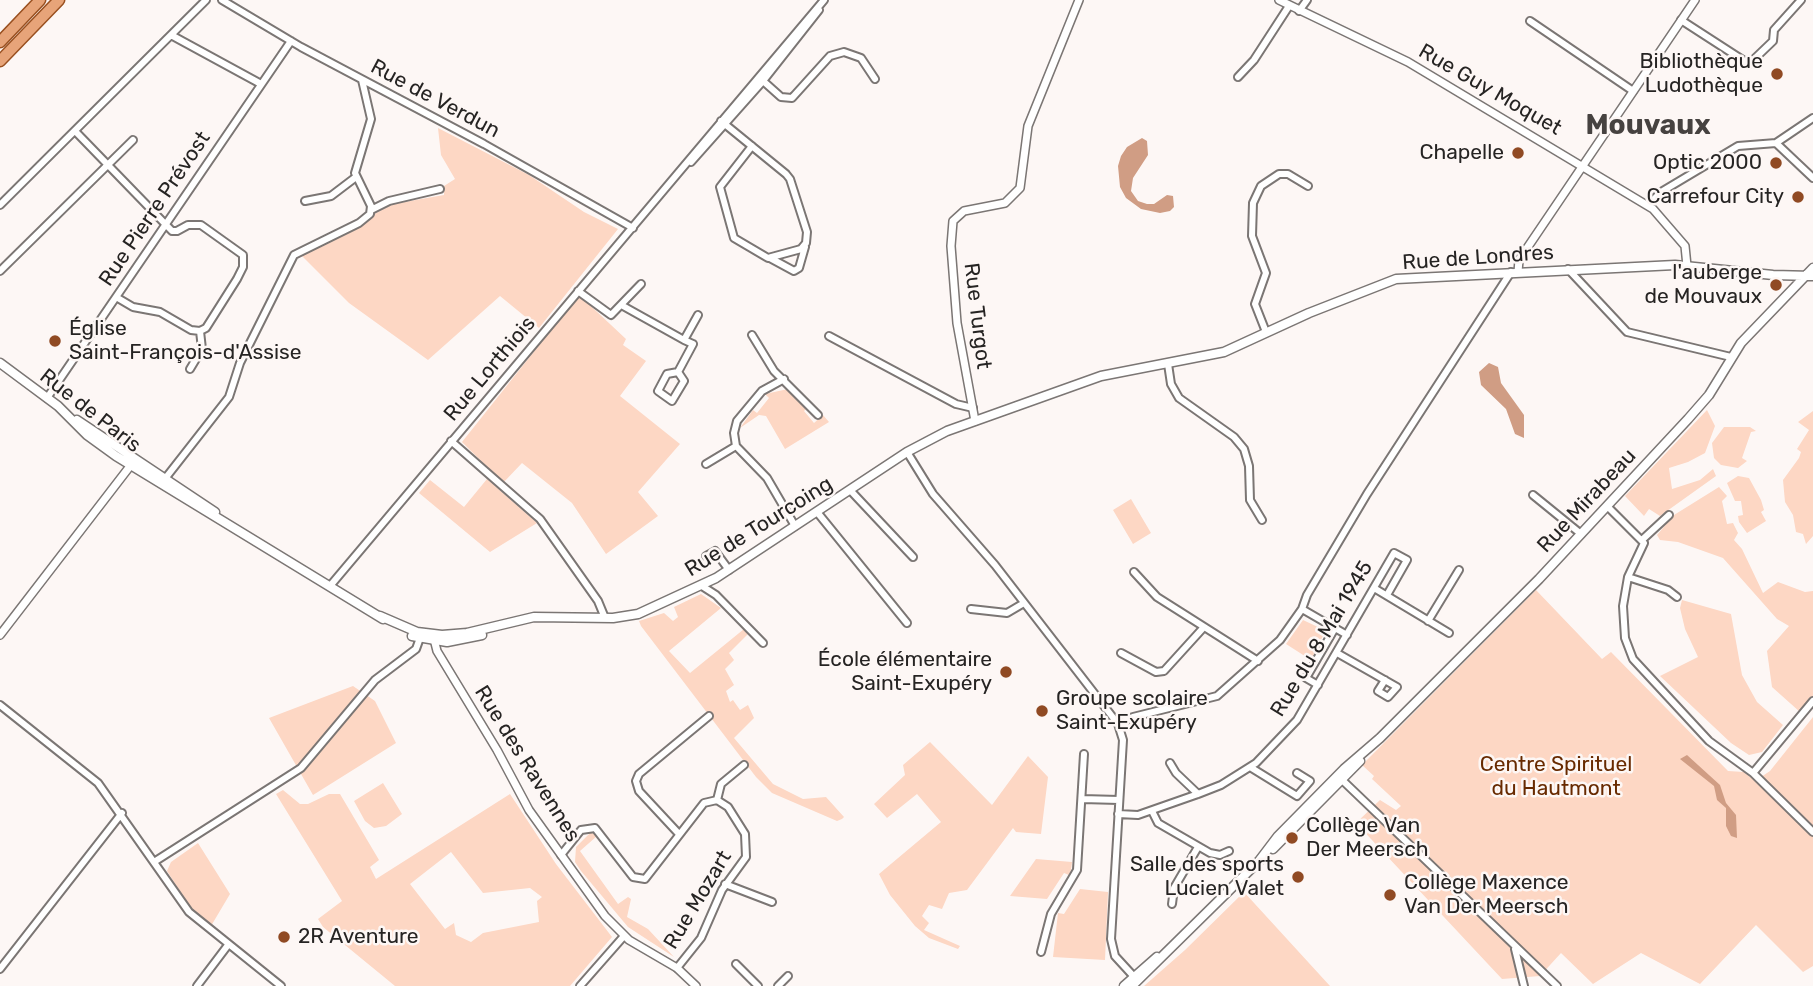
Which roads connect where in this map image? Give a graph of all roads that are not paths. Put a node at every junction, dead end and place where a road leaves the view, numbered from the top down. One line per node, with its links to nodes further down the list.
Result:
1 (40, 0): 17 (main road)
2 (59, 0): 18 (main road)
3 (206, 0): 15 (street)
4 (222, 0): 16 (street, Rue de Verdun)
5 (825, 0): 20 (street, Rue Lorthiois)
6 (1079, 0): 68 (street, Rue Turgot)
7 (1279, 0): 11 (street, Rue Guy Moquet)
8 (1307, 0): 12 (street)
9 (1695, 0): 13 (street)
10 (1801, 0): 13 (street)
11 (1289, 6): 12 (street, Rue Guy Moquet); 19 (street)
12 (1299, 11): 32 (street, Rue Guy Moquet)
13 (1681, 20): 24 (street)
14 (1530, 21): 24 (street)
15 (170, 35): 23 (street); 27 (street)
16 (291, 41): 22 (street, Rue de Verdun); 23 (street, Rue Pierre Prévost)
17 (0, 42)
18 (0, 61)
19 (1238, 77)
20 (760, 79): 21 (street); 26 (street, Rue Lorthiois)
21 (875, 79)
22 (362, 80): 33 (street); 42 (street, Rue de Verdun)
23 (261, 84): 41 (street, Rue Pierre Prévost)
24 (1633, 91): 32 (street)
25 (1813, 118): 29 (street)
26 (724, 123): 30 (street); 42 (street, Rue Lorthiois)
27 (75, 131): 31 (street); 38 (street)
28 (133, 140): 31 (street)
29 (1776, 143): 34 (street); 39 (street)
30 (752, 146): 43 (street); 44 (street)
31 (107, 164): 41 (street); 48 (street)
32 (1583, 166): 39 (street, Rue Guy Moquet); 49 (street)
33 (356, 177): 37 (street); 40 (street)
34 (1813, 178)
35 (1308, 186): 57 (street)
36 (440, 189): 40 (street)
37 (305, 201)
38 (0, 205)
39 (1648, 205): 45 (street, Rue Guy Moquet)
40 (371, 210): 76 (street)
41 (166, 225): 53 (street, Rue Pierre Prévost); 56 (street)
42 (633, 228): 52 (street, Rue Lorthiois)
43 (806, 243): 44 (street); 44 (street)
44 (770, 258)
45 (1687, 265): 47 (main road, Rue de Londres); 50 (main road, Rue de Londres)
46 (1813, 268): 50 (main road, Rue Mirabeau)
47 (1568, 269): 49 (main road, Rue de Londres); 61 (street)
48 (0, 271)
49 (1514, 272): 57 (main road, Rue de Londres); 99 (street)
50 (1809, 276): 61 (main road, Rue Mirabeau)
51 (641, 284): 54 (street)
52 (578, 291): 54 (street); 71 (street, Rue Lorthiois)
53 (116, 297): 56 (street); 67 (street, Rue Pierre Prévost)
54 (625, 307): 60 (street)
55 (698, 315): 60 (street)
56 (200, 331): 64 (street)
57 (1266, 332): 63 (main road, Rue de Londres)
58 (752, 335): 66 (street)
59 (829, 336): 68 (street)
60 (684, 340): 65 (street)
61 (1731, 357): 79 (main road, Rue Mirabeau)
62 (0, 363): 67 (main road, Rue de Paris)
63 (1168, 364): 70 (main road, Rue de Londres); 82 (street)
64 (190, 369)
65 (678, 372): 65 (street)
66 (784, 379): 69 (street); 72 (street)
67 (47, 398): 74 (main road, Rue de Paris)
68 (973, 408): 70 (street, Rue Turgot)
69 (818, 415)
70 (975, 421): 73 (main road, Rue de Tourcoing)
71 (452, 441): 92 (street, Rue Lorthiois); 100 (street)
72 (736, 446): 75 (street); 83 (street)
73 (906, 452): 77 (main road, Rue de Tourcoing); 97 (street)
74 (133, 463): 76 (main road, Rue de Paris); 106 (street)
75 (706, 464)
76 (163, 482): 92 (main road, Rue de Tourcoing)
77 (850, 490): 80 (main road, Rue de Tourcoing); 87 (street)
78 (1533, 495): 84 (street)
79 (1607, 506): 84 (main road, Rue Mirabeau); 85 (street)
80 (817, 512): 83 (main road, Rue de Tourcoing); 102 (street)
81 (1669, 514): 85 (street)
82 (1262, 520)
83 (795, 526): 88 (main road, Rue de Tourcoing)
84 (1581, 534): 126 (main road, Rue Mirabeau)
85 (1643, 540): 91 (street)
86 (706, 556): 88 (street)
87 (913, 557)
88 (729, 570): 93 (main road, Rue de Tourcoing)
89 (1459, 570): 101 (street)
90 (1134, 572): 103 (street)
91 (1629, 578): 96 (street); 124 (street)
92 (330, 586): 108 (main road, Rue de Tourcoing)
93 (702, 586): 100 (main road, Rue de Tourcoing); 110 (street)
94 (1374, 587): 95 (street); 95 (street, Rue du 8 Mai 1945); 107 (street, Rue du 8 Mai 1945)
95 (1387, 595): 101 (street)
96 (1677, 597)
97 (1024, 603): 98 (street); 119 (street)
98 (971, 609)
99 (1302, 609): 104 (street); 113 (street)
100 (605, 618): 109 (main road, Rue de Tourcoing)
101 (1428, 621): 105 (street)
102 (907, 623)
103 (1204, 628): 111 (street); 113 (street)
104 (1335, 628): 107 (street); 115 (street)
105 (1449, 633)
106 (0, 635)
107 (1347, 635): 112 (street, Rue du 8 Mai 1945)
108 (420, 636): 109 (main road, Rue de Tourcoing); 139 (street)
109 (433, 638): 138 (street, Rue des Ravennes)
110 (763, 643)
111 (1121, 653)
112 (1337, 653): 114 (street); 115 (street, Rue du 8 Mai 1945)
113 (1258, 661): 119 (street)
114 (1385, 680)
115 (1318, 685): 123 (street, Rue du 8 Mai 1945)
116 (1813, 701): 124 (street)
117 (0, 705): 132 (street)
118 (709, 716): 135 (street)
119 (1118, 724): 130 (street)
120 (1084, 754): 128 (street)
121 (1170, 763): 127 (street)
122 (744, 765): 129 (street)
123 (1250, 767): 125 (street); 127 (street, Rue du 8 Mai 1945)
124 (1753, 772): 134 (street)
125 (1297, 773)
126 (1339, 778): 144 (street); 151 (main road, Rue Mirabeau)
127 (1198, 794): 131 (street, Rue du 8 Mai 1945)
128 (1082, 799): 130 (street); 146 (street)
129 (717, 800): 135 (street); 140 (street, Rue Mozart)
130 (1119, 800): 133 (street)
131 (1152, 811): 133 (street, Rue du 8 Mai 1945); 136 (street)
132 (122, 813): 139 (street); 149 (street)
133 (1118, 814): 151 (street)
134 (1813, 832)
135 (679, 834): 138 (street)
136 (1198, 847): 137 (street); 142 (street)
137 (1229, 851)
138 (561, 855): 143 (street, Rue des Ravennes)
139 (154, 863): 145 (street)
140 (725, 884): 141 (street); 148 (street, Rue Mozart)
141 (772, 902)
142 (1172, 904)
143 (624, 936): 148 (street, Rue des Ravennes); 155 (street)
144 (1513, 944): 159 (street); 160 (street)
145 (228, 945): 153 (street); 154 (street)
146 (1041, 952)
147 (736, 964): 152 (street)
148 (677, 968): 156 (street, Rue des Ravennes)
149 (0, 969)
150 (788, 976): 157 (street)
151 (1135, 981): 158 (main road, Rue Mirabeau)
152 (753, 984)
153 (197, 986)
154 (281, 986)
155 (580, 986)
156 (696, 986)
157 (778, 986)
158 (1124, 986)
159 (1524, 986)
160 (1557, 986)

